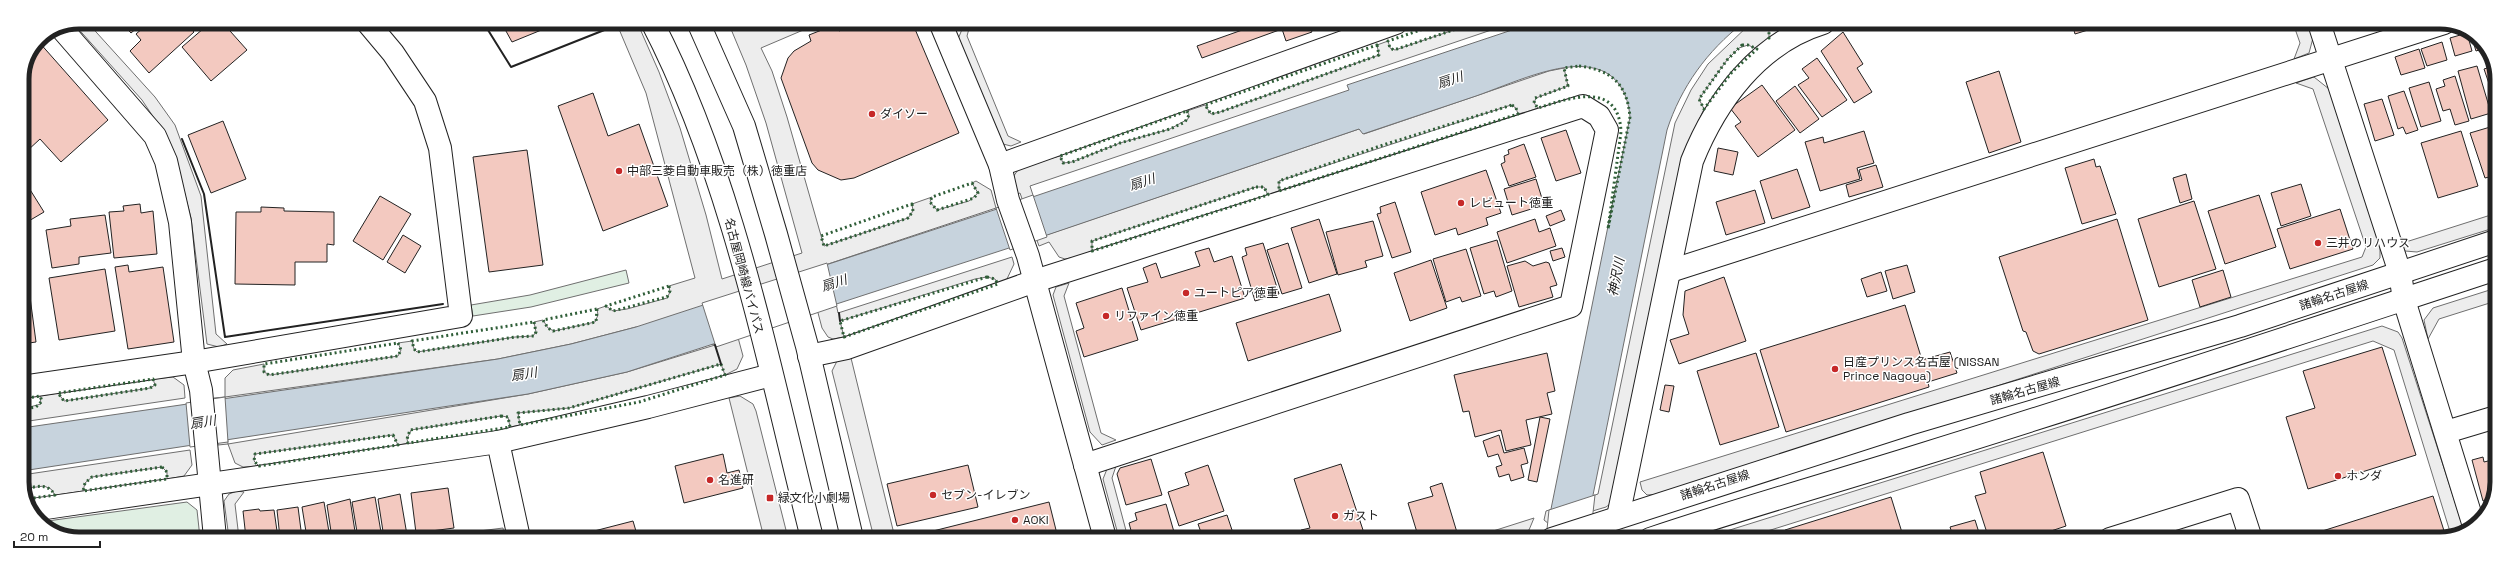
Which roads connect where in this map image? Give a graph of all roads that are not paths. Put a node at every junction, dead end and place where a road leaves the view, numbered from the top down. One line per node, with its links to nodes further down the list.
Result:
1 (373, 29): 19 (street)
2 (655, 29): 20 (street, 名古屋岡崎線バイパス)
3 (701, 29): 18 (street)
4 (947, 29): 11 (street)
5 (1379, 29): 11 (street)
6 (1810, 29): 13 (street)
7 (2322, 29): 10 (street)
8 (2425, 29): 10 (street)
9 (64, 32): 19 (street)
10 (2332, 59): 13 (street); 15 (street)
11 (1000, 165): 16 (street)
12 (2490, 244): 15 (street, 諸輪名古屋線)
13 (1670, 271): 28 (street)
14 (2490, 271): 17 (street)
15 (2400, 273): 17 (street); 28 (street, 諸輪名古屋線)
16 (1035, 281): 18 (street); 25 (street); 25 (street)
17 (2404, 300): 23 (street); 36 (street)
18 (808, 351): 33 (street)
19 (194, 362): 21 (street); 26 (street)
20 (769, 368): 24 (street); 32 (street, 名古屋岡崎線バイパス)
21 (29, 386)
22 (2490, 419): 23 (street)
23 (2446, 432): 29 (street)
24 (498, 442): 26 (street); 31 (street)
25 (1085, 464): 34 (street)
26 (208, 486): 27 (street); 30 (street)
27 (37, 509)
28 (1618, 517): 35 (street, 諸輪名古屋線)
29 (2472, 520)
30 (213, 532)
31 (518, 532)
32 (810, 532)
33 (851, 532)
34 (1103, 532)
35 (1574, 532)
36 (1671, 532)
37 (2132, 532): 38 (street)
38 (2249, 532)

